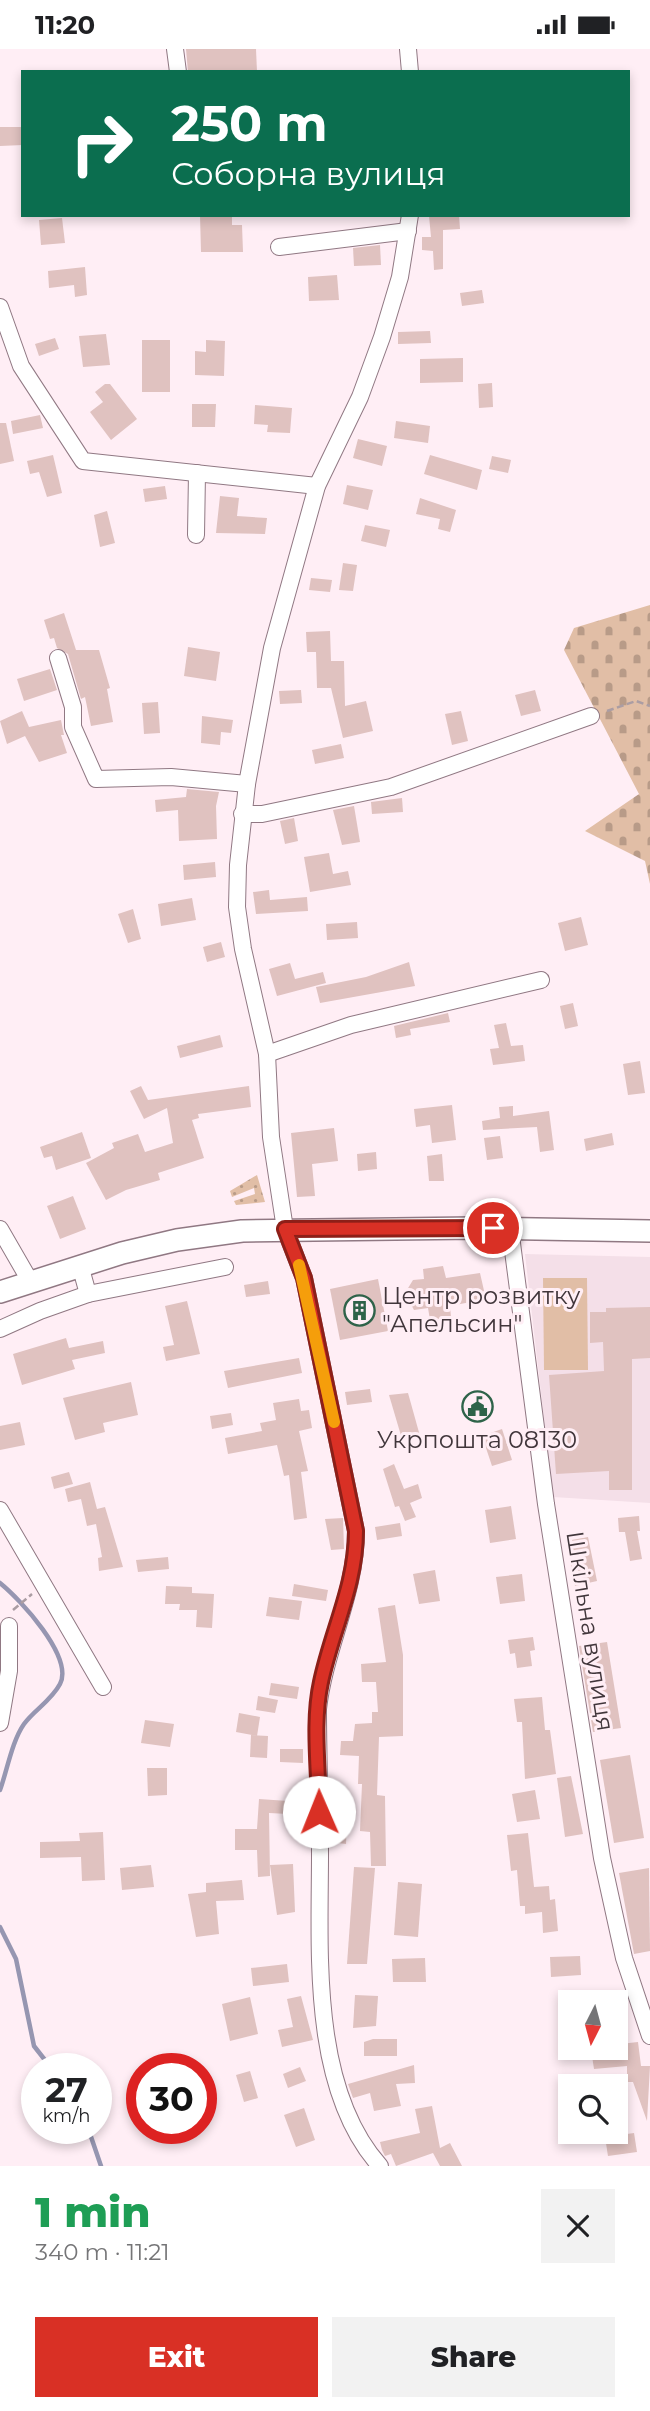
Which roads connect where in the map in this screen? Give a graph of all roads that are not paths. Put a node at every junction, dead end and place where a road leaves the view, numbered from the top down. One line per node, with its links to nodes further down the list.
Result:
1 (175, 49): 3 (street)
2 (408, 49): 4 (street)
3 (178, 70)
4 (411, 70)
5 (409, 223): 6 (street); 9 (street)
6 (279, 247)
7 (0, 307): 8 (street)
8 (197, 473): 9 (street); 10 (street)
9 (317, 486): 13 (street)
10 (196, 535)
11 (58, 658): 13 (street)
12 (591, 716): 14 (street)
13 (247, 784): 14 (street)
14 (242, 814): 16 (street)
15 (541, 981): 16 (street)
16 (267, 1053): 19 (street)
17 (510, 1228): 19 (main road); 20 (main road); 31 (street, Шкільна вулиця)
18 (0, 1229): 23 (street)
19 (285, 1229): 21 (main road); 32 (street)
20 (650, 1231)
21 (80, 1265): 23 (main road); 25 (street)
22 (225, 1267): 25 (street)
23 (30, 1281): 24 (main road)
24 (0, 1291)
25 (88, 1294): 26 (street)
26 (0, 1329)
27 (0, 1510): 29 (street)
28 (10, 1618): 30 (street)
29 (103, 1687)
30 (0, 1723)
31 (650, 2036)
32 (380, 2166)

